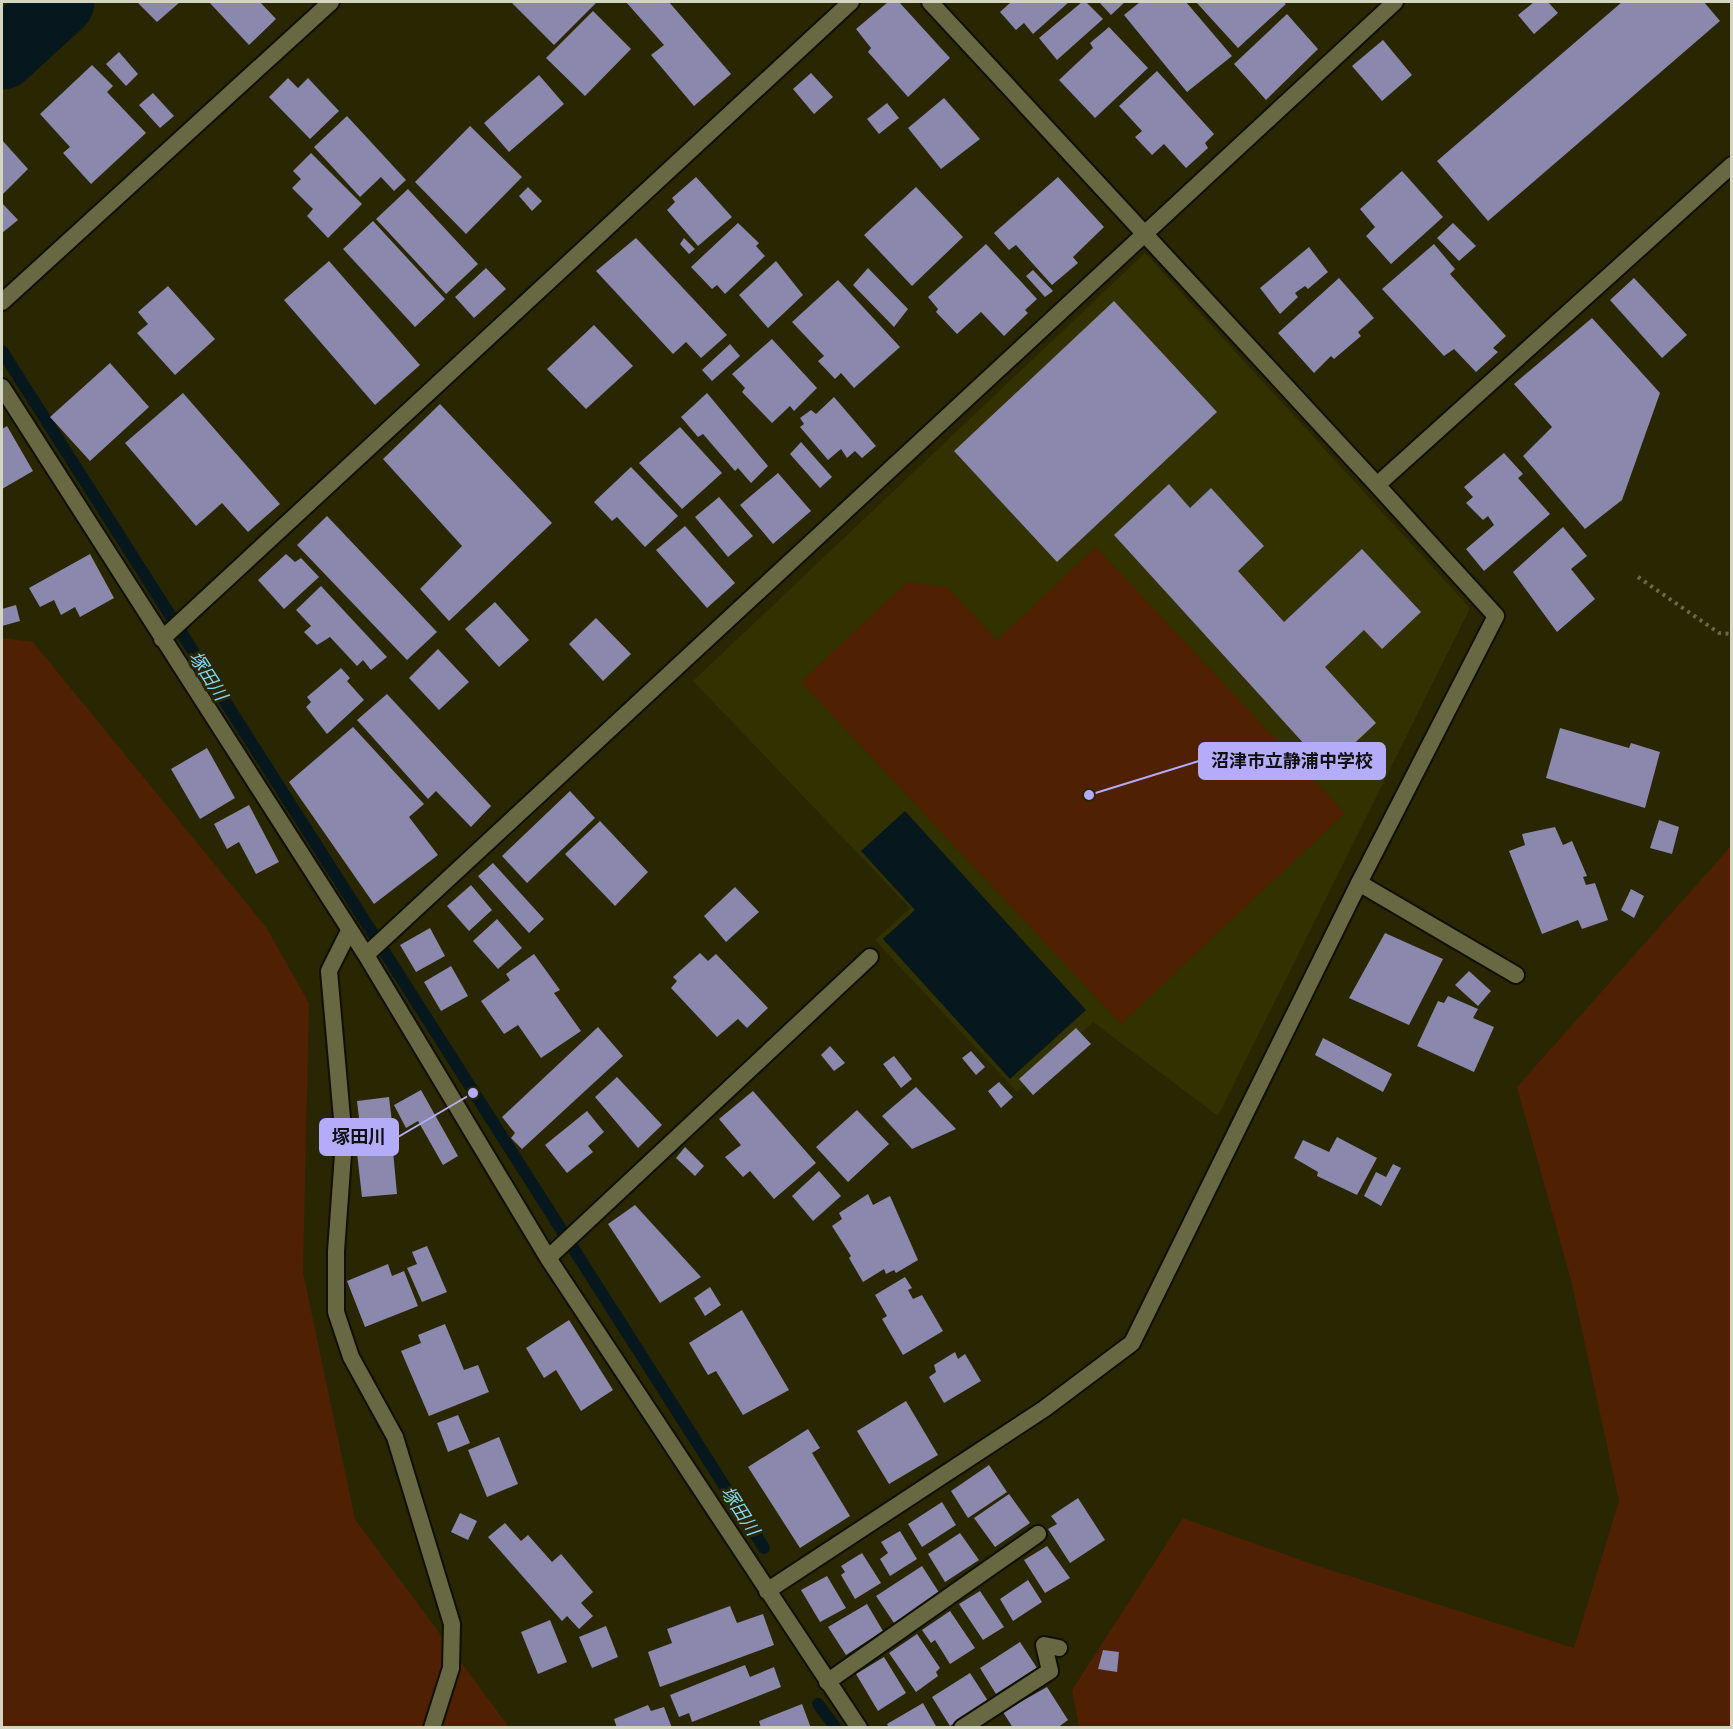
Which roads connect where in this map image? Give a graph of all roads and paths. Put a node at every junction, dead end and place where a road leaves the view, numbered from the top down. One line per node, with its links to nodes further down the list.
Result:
1 (331, 2): 7 (street)
2 (851, 2): 12 (street)
3 (930, 2): 6 (street)
4 (1395, 2): 6 (street)
5 (1731, 165): 9 (street)
6 (1143, 233): 9 (street); 15 (street)
7 (2, 302)
8 (2, 387): 12 (street)
9 (1377, 484): 13 (street)
10 (1638, 577): 11 (path)
11 (1731, 634)
12 (162, 639): 14 (street)
13 (1359, 883): 17 (street); 20 (street)
14 (349, 931): 15 (street); 23 (street)
15 (366, 955): 18 (street)
16 (870, 957): 18 (street)
17 (1516, 975)
18 (548, 1258): 20 (street)
19 (1038, 1534): 22 (street)
20 (767, 1591): 22 (street)
21 (1059, 1648): 25 (street)
22 (827, 1682): 24 (street)
23 (432, 1728)
24 (859, 1728)
25 (962, 1728)

